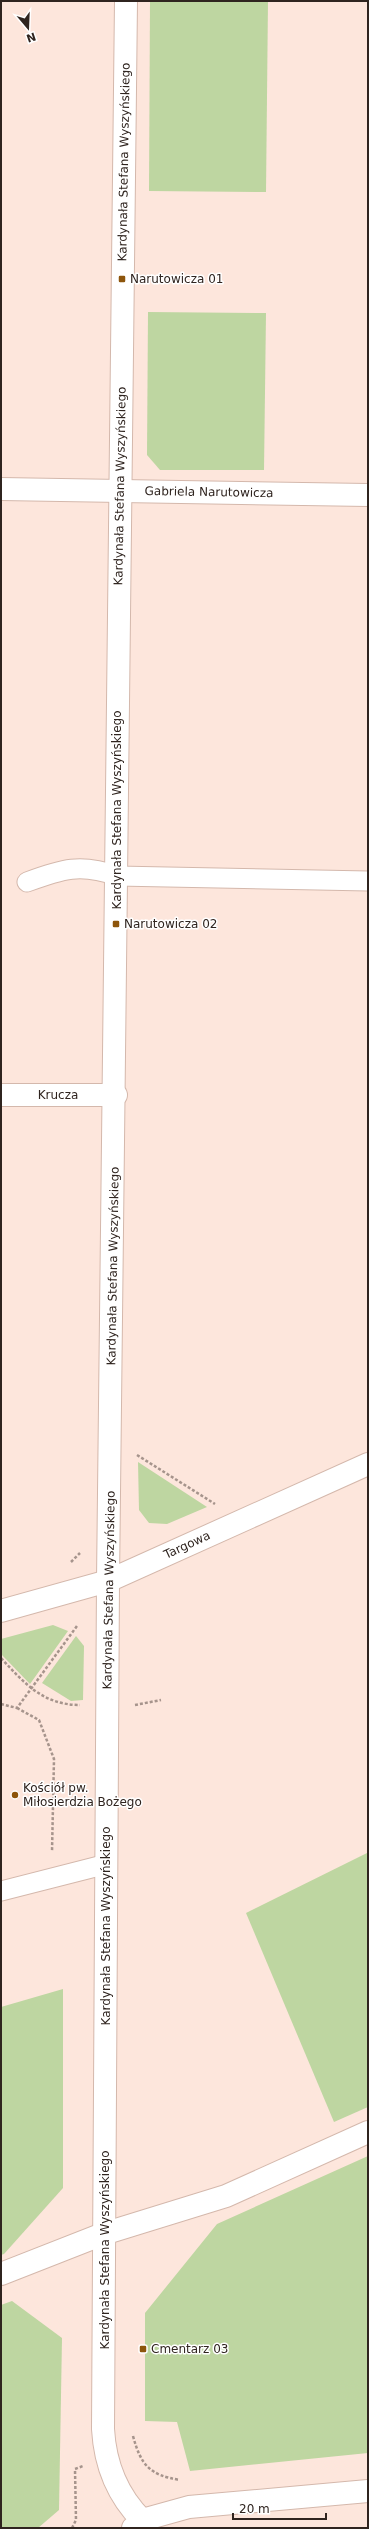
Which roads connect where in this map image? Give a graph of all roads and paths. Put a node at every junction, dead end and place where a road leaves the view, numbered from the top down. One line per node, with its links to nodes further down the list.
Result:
1 (126, 1): 3 (street, Kardynała Stefana Wyszyńskiego)
2 (1, 489): 3 (street, Gabriela Narutowicza)
3 (120, 490): 4 (street, Gabriela Narutowicza); 5 (street, Kardynała Stefana Wyszyńskiego)
4 (368, 495)
5 (117, 876): 6 (lane); 7 (lane); 9 (street, Kardynała Stefana Wyszyńskiego)
6 (368, 881)
7 (27, 882)
8 (1, 1095): 9 (street, Krucza)
9 (116, 1095): 15 (street, Kardynała Stefana Wyszyńskiego)
10 (132, 1452): 12 (path)
11 (368, 1464): 15 (street, Targowa)
12 (219, 1509)
13 (82, 1550): 14 (path)
14 (69, 1564)
15 (108, 1581): 16 (street, Targowa); 25 (street, Kardynała Stefana Wyszyńskiego)
16 (1, 1611)
17 (77, 1626): 19 (path)
18 (1, 1658): 19 (path)
19 (30, 1690): 23 (path); 24 (path)
20 (161, 1700): 22 (path)
21 (1, 1704): 24 (path)
22 (130, 1705)
23 (88, 1706)
24 (17, 1708): 26 (path)
25 (107, 1864): 26 (lane); 29 (street, Kardynała Stefana Wyszyńskiego)
26 (51, 1879): 27 (lane)
27 (1, 1891)
28 (368, 2132): 29 (street)
29 (104, 2234): 30 (street); 35 (street, Kardynała Stefana Wyszyńskiego)
30 (1, 2274)
31 (136, 2448): 33 (path)
32 (75, 2469): 36 (path)
33 (186, 2480)
34 (368, 2491): 35 (street)
35 (138, 2524)
36 (72, 2528)

